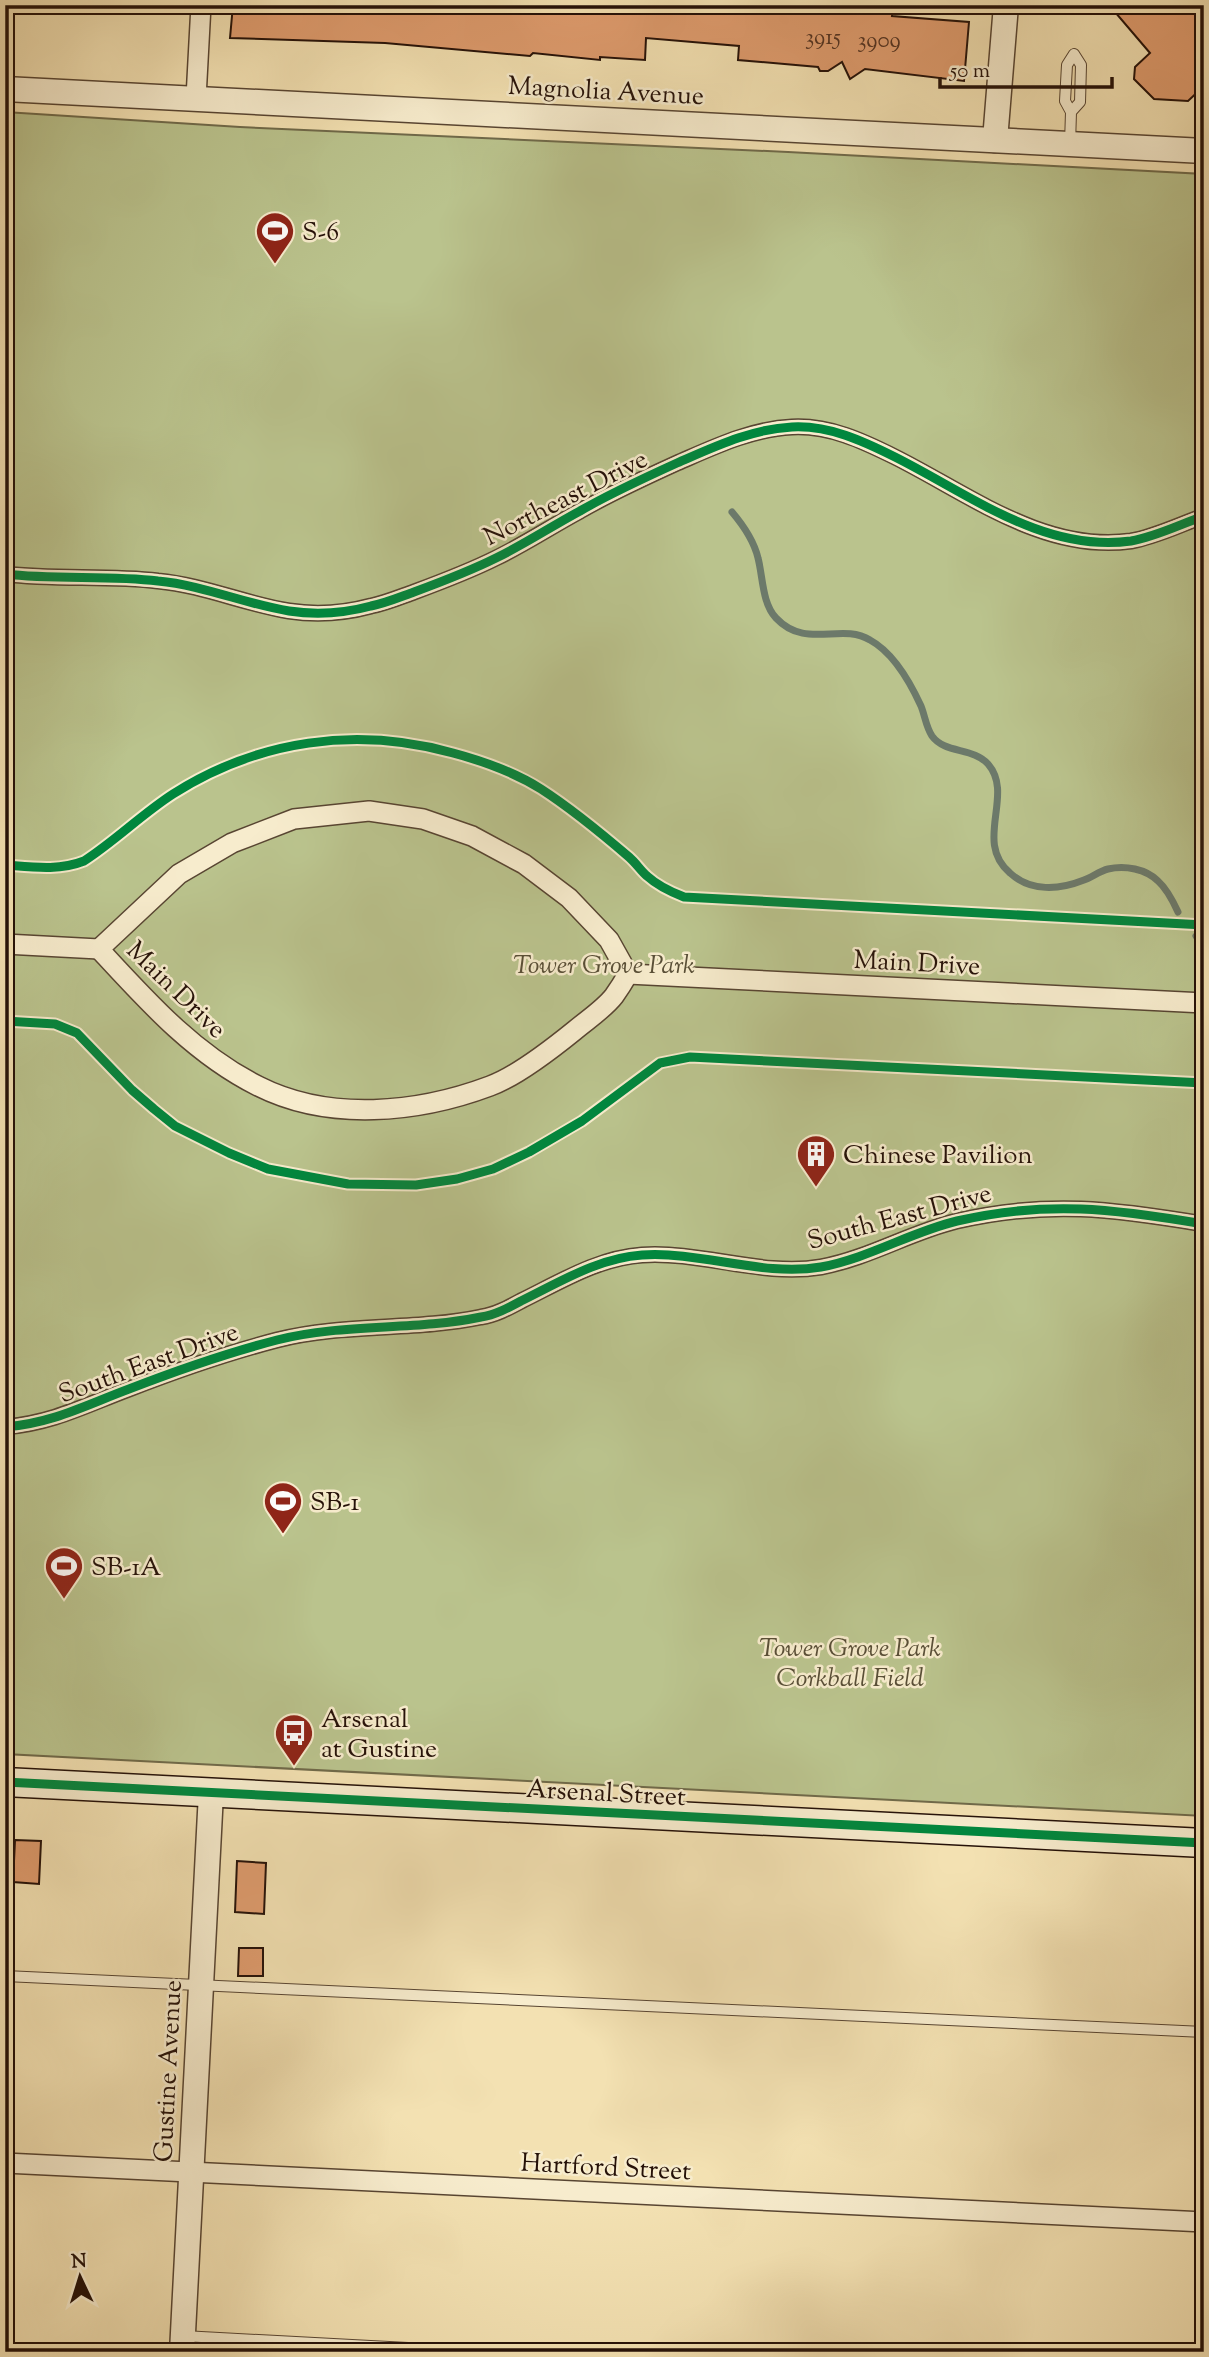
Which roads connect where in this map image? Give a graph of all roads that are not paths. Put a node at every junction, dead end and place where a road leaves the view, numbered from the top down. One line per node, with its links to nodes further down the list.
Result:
1 (201, 5): 4 (street)
2 (1006, 5): 6 (street)
3 (5, 89): 4 (street, Magnolia Avenue)
4 (196, 98): 6 (street, Magnolia Avenue)
5 (1071, 112): 5 (lane); 7 (lane)
6 (995, 140): 7 (street, Magnolia Avenue)
7 (1070, 144): 8 (street, Magnolia Avenue)
8 (1204, 151)
9 (1204, 516): 10 (street, Northeast Drive)
10 (5, 575)
11 (5, 944): 12 (street, Main Drive)
12 (99, 949): 13 (street, Main Drive); 13 (street, Main Drive)
13 (628, 974): 14 (street, Main Drive)
14 (1204, 1003)
15 (1204, 1224): 16 (street, South East Drive)
16 (5, 1427)
17 (5, 1782): 18 (main road, Arsenal Street)
18 (211, 1793): 19 (main road, Arsenal Street); 21 (street, Gustine Avenue)
19 (1204, 1843)
20 (5, 1976): 21 (lane)
21 (201, 1986): 22 (lane); 24 (street, Gustine Avenue)
22 (1204, 2032)
23 (5, 2163): 24 (street, Hartford Street)
24 (191, 2172): 25 (street, Hartford Street); 26 (street, Gustine Avenue)
25 (1204, 2222)
26 (182, 2344): 27 (lane)
27 (483, 2352)

